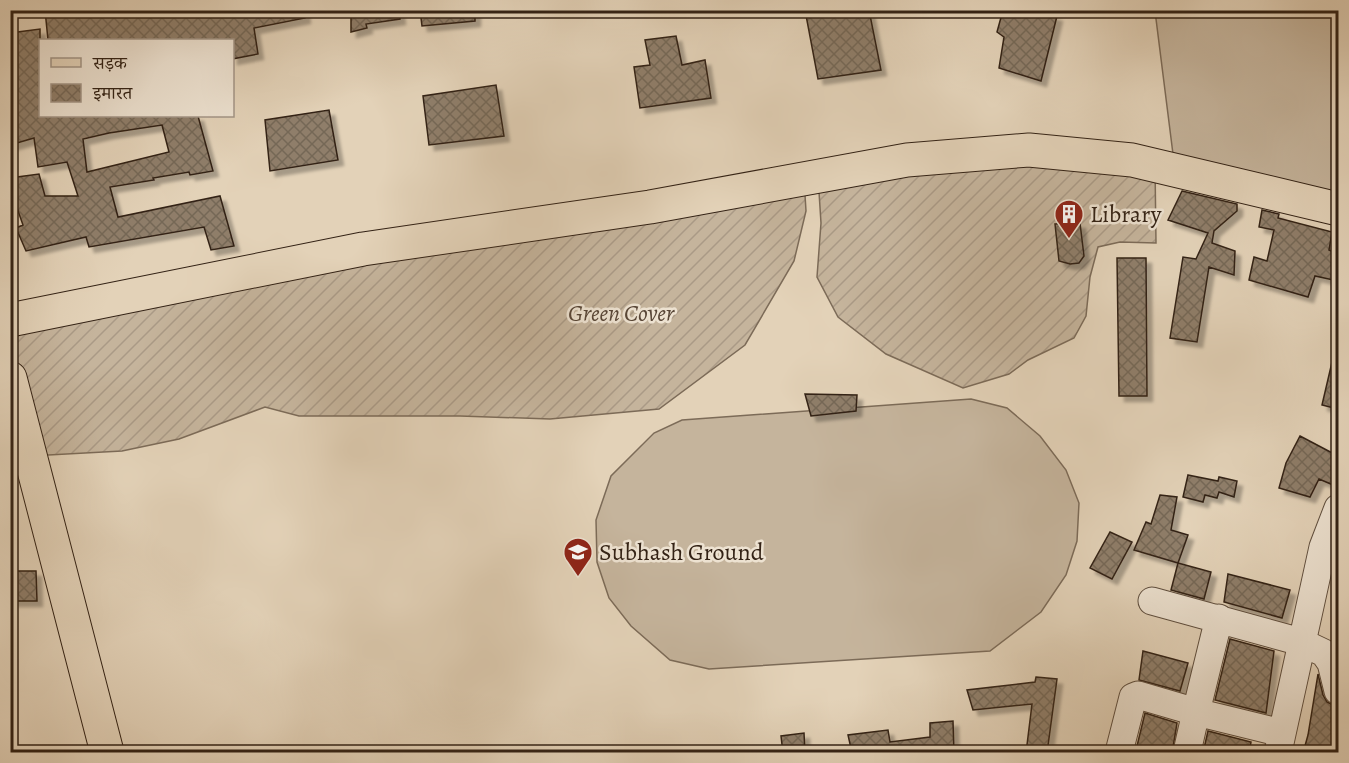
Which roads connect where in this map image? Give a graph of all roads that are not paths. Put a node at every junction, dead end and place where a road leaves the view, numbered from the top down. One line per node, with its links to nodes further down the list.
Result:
1 (1338, 209): 2 (main road)
2 (10, 320)
3 (10, 378): 11 (main road)
4 (1338, 508): 7 (street)
5 (1152, 601): 6 (street)
6 (1219, 618): 7 (street); 9 (street)
7 (1301, 642): 8 (street); 10 (street)
8 (1338, 691)
9 (1196, 712): 10 (street); 12 (street); 13 (street)
10 (1280, 743)
11 (106, 753)
12 (1119, 753)
13 (1187, 753)

